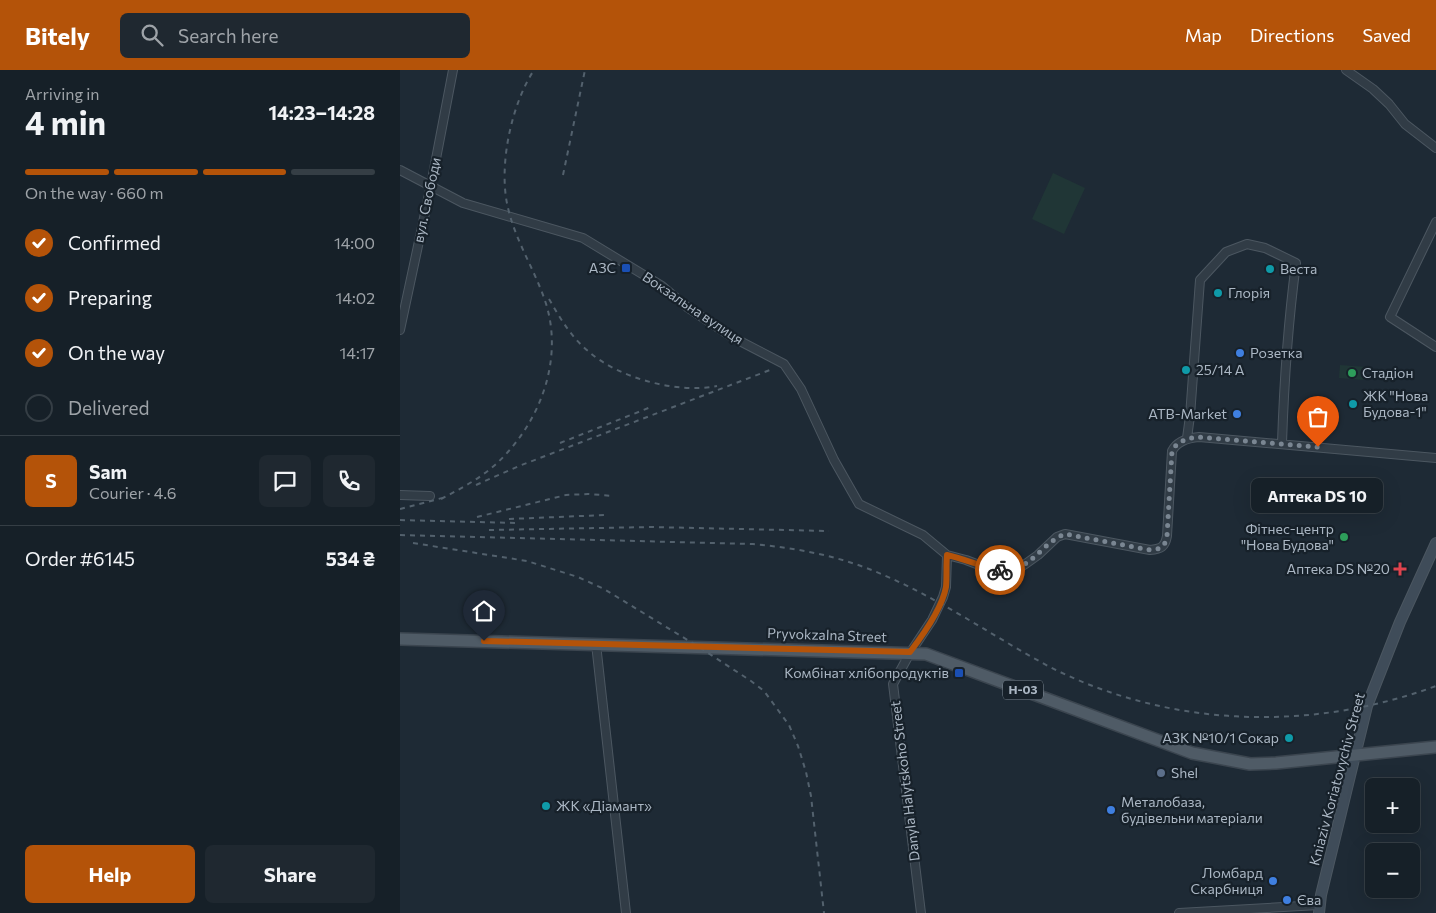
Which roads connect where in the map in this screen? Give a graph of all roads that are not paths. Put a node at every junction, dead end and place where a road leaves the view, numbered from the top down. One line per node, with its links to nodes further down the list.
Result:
1 (453, 70): 5 (street, вул. Свободи)
2 (1346, 70): 3 (street)
3 (1436, 148)
4 (400, 170): 5 (street, Вокзальна вулиця)
5 (431, 185): 7 (street, вул. Свободи); 15 (street, Вокзальна вулиця)
6 (1436, 222): 8 (street)
7 (400, 330)
8 (1436, 348)
9 (1187, 438): 10 (street); 10 (street); 15 (street)
10 (1282, 443): 11 (street)
11 (1436, 458)
12 (400, 495): 13 (street)
13 (430, 496)
14 (1436, 543): 20 (main road, Kniaziv Koriatovychiv Street)
15 (947, 555): 18 (street)
16 (400, 639): 17 (main road, Pryvokzalna Street / Н-03)
17 (596, 644): 18 (main road, Pryvokzalna Street / Н-03); 22 (street)
18 (910, 652): 20 (main road, Pryvokzalna Street / Н-03); 23 (street, Danyla Halytskoho Street)
19 (1436, 747): 20 (main road, Н-03)
20 (1354, 756): 21 (main road, Kniaziv Koriatovychiv Street)
21 (1319, 909): 24 (street)
22 (626, 913)
23 (921, 913)
24 (1179, 913)

